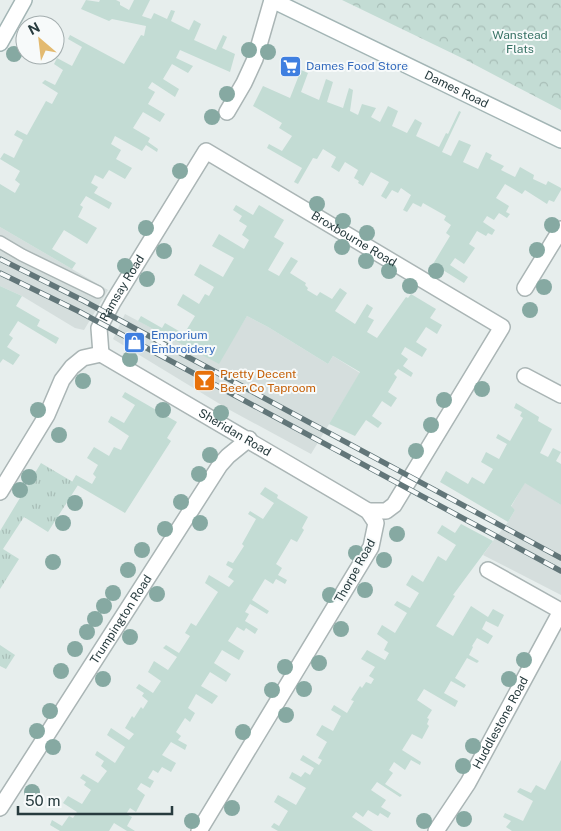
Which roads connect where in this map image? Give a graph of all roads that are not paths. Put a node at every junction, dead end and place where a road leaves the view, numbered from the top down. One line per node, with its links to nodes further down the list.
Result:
1 (24, 0): 3 (street)
2 (272, 0): 4 (street); 5 (street, Dames Road)
3 (0, 43)
4 (227, 112)
5 (561, 140)
6 (206, 151): 11 (street, Ramsay Road); 16 (street, Broxbourne Road)
7 (561, 228): 9 (street)
8 (0, 242): 10 (lane)
9 (525, 288)
10 (98, 292)
11 (101, 354): 14 (street, Sheridan Road); 15 (street)
12 (525, 376): 13 (street)
13 (561, 395)
14 (249, 439): 16 (street, Sheridan Road); 19 (street, Trumpington Road)
15 (0, 492)
16 (368, 511): 20 (street, Thorpe Road)
17 (488, 570): 18 (street)
18 (561, 611): 21 (street, Huddlestone Road)
19 (0, 808)
20 (199, 831)
21 (436, 831)

